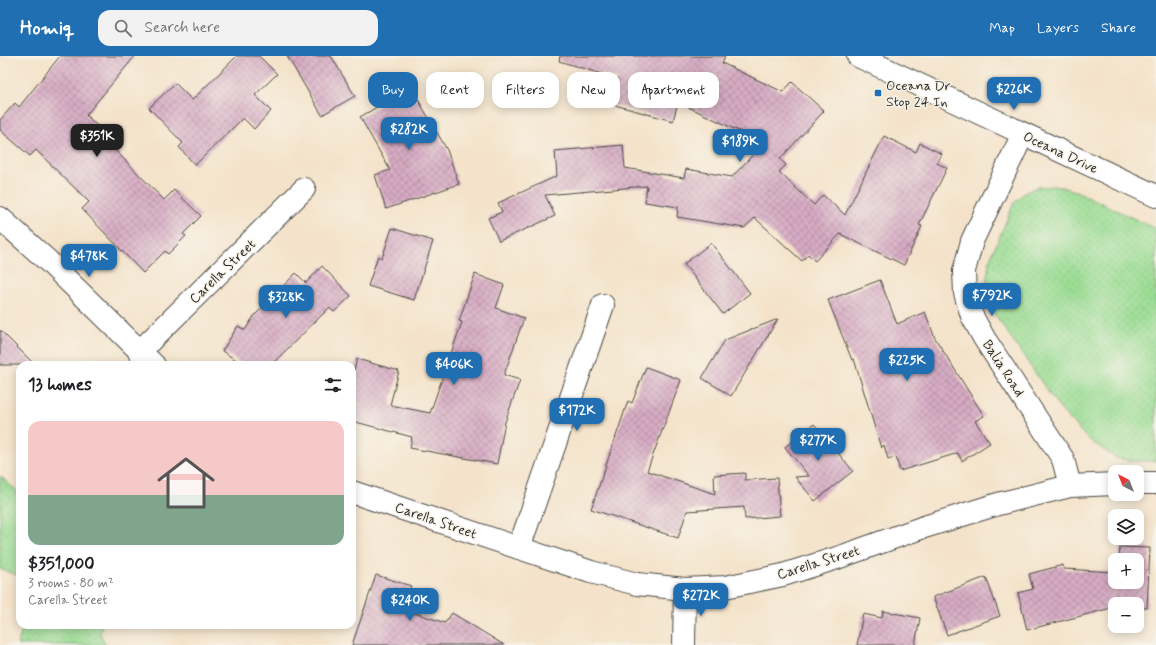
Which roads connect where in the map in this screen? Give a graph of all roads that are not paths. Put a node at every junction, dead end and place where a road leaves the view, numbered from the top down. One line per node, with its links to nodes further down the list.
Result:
1 (858, 56): 2 (street, Oceana Drive)
2 (1023, 134): 4 (street, Oceana Drive); 11 (street, Balia Road)
3 (304, 189): 7 (street, Carella Street)
4 (1156, 196)
5 (0, 218): 7 (street, Carella Street)
6 (603, 305): 13 (street)
7 (146, 358)
8 (1144, 483): 9 (street)
9 (1156, 483)
10 (1108, 484): 11 (street, Carella Street)
11 (1070, 486): 14 (street, Carella Street)
12 (356, 493): 13 (street, Carella Street)
13 (519, 548): 14 (street, Carella Street)
14 (685, 589): 15 (street)
15 (684, 645)

